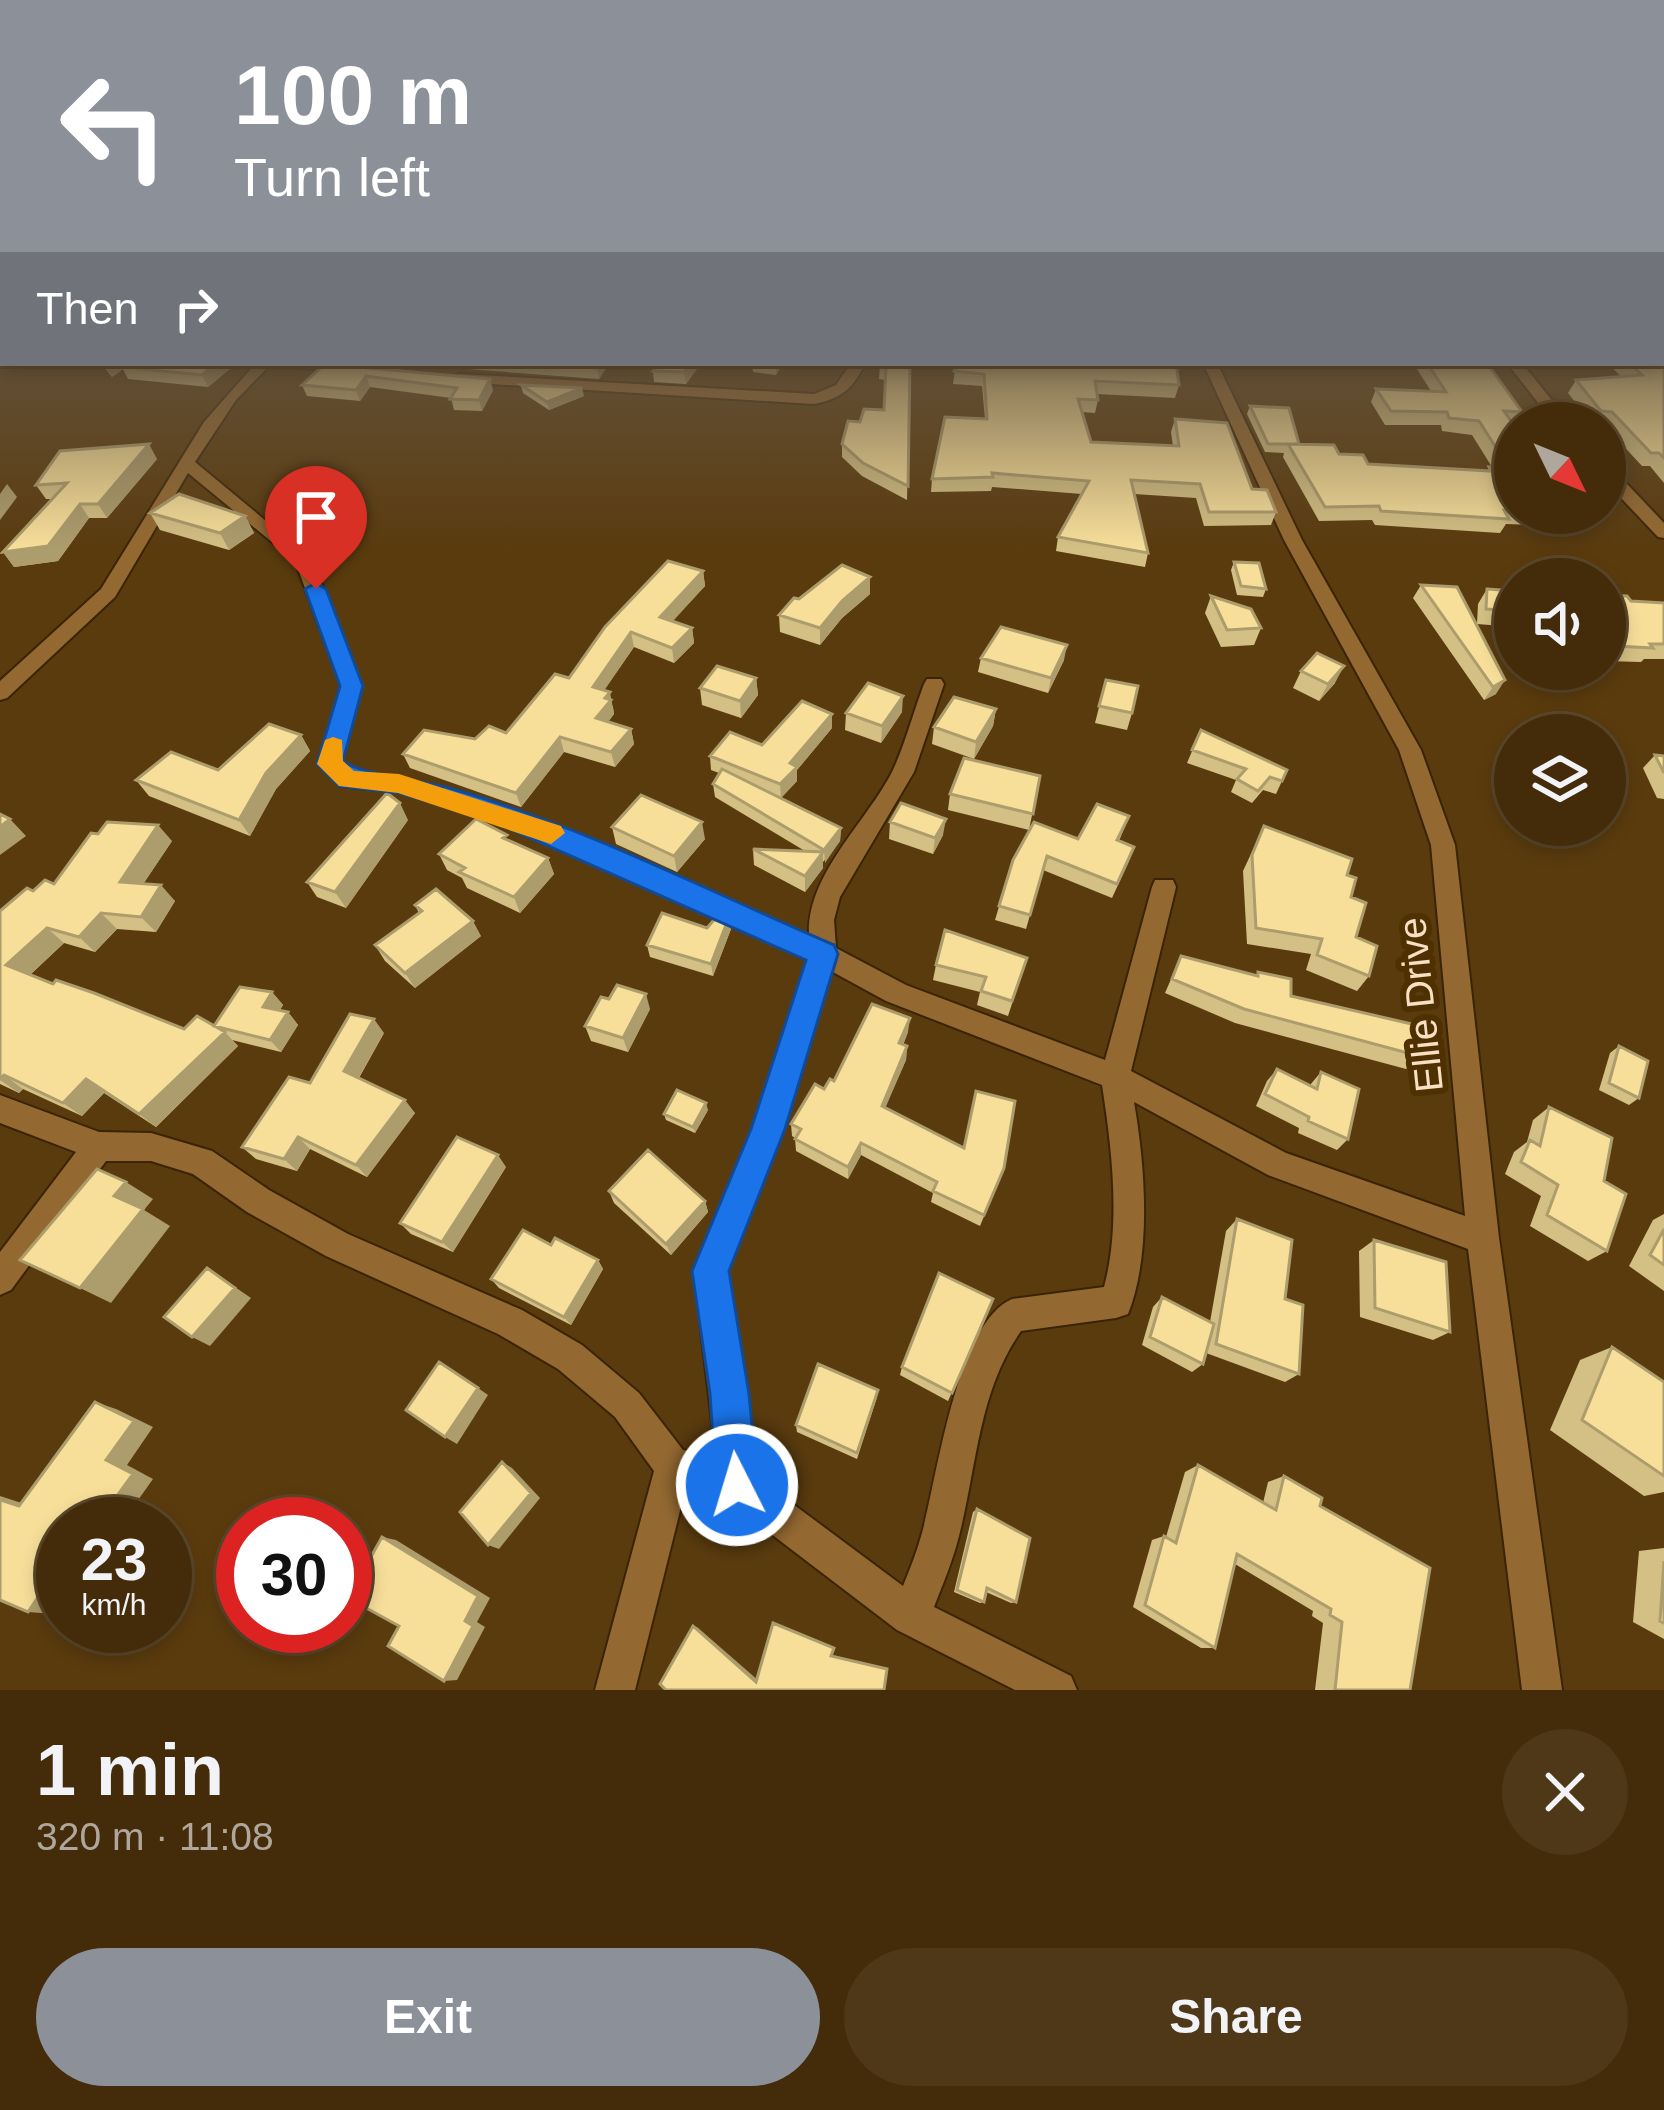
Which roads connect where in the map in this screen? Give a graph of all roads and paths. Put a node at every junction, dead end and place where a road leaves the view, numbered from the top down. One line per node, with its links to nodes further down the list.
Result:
1 (236, 392): 5 (street)
2 (663, 392): 3 (street)
3 (839, 392)
4 (1224, 392): 15 (street, Ellie Drive)
5 (186, 463): 9 (street); 11 (street)
6 (1626, 493): 7 (street)
7 (1664, 533)
8 (934, 684): 11 (street)
9 (0, 693)
10 (1164, 887): 12 (street)
11 (823, 954): 12 (street); 18 (street)
12 (1115, 1077): 15 (street); 19 (street)
13 (0, 1109): 14 (street)
14 (99, 1146): 16 (street); 17 (street)
15 (1484, 1238): 22 (street, Ellie Drive)
16 (0, 1279)
17 (673, 1467): 18 (street); 20 (street)
18 (737, 1485): 19 (street)
19 (911, 1616): 21 (street)
20 (615, 1690)
21 (1057, 1690)
22 (1541, 1690)

